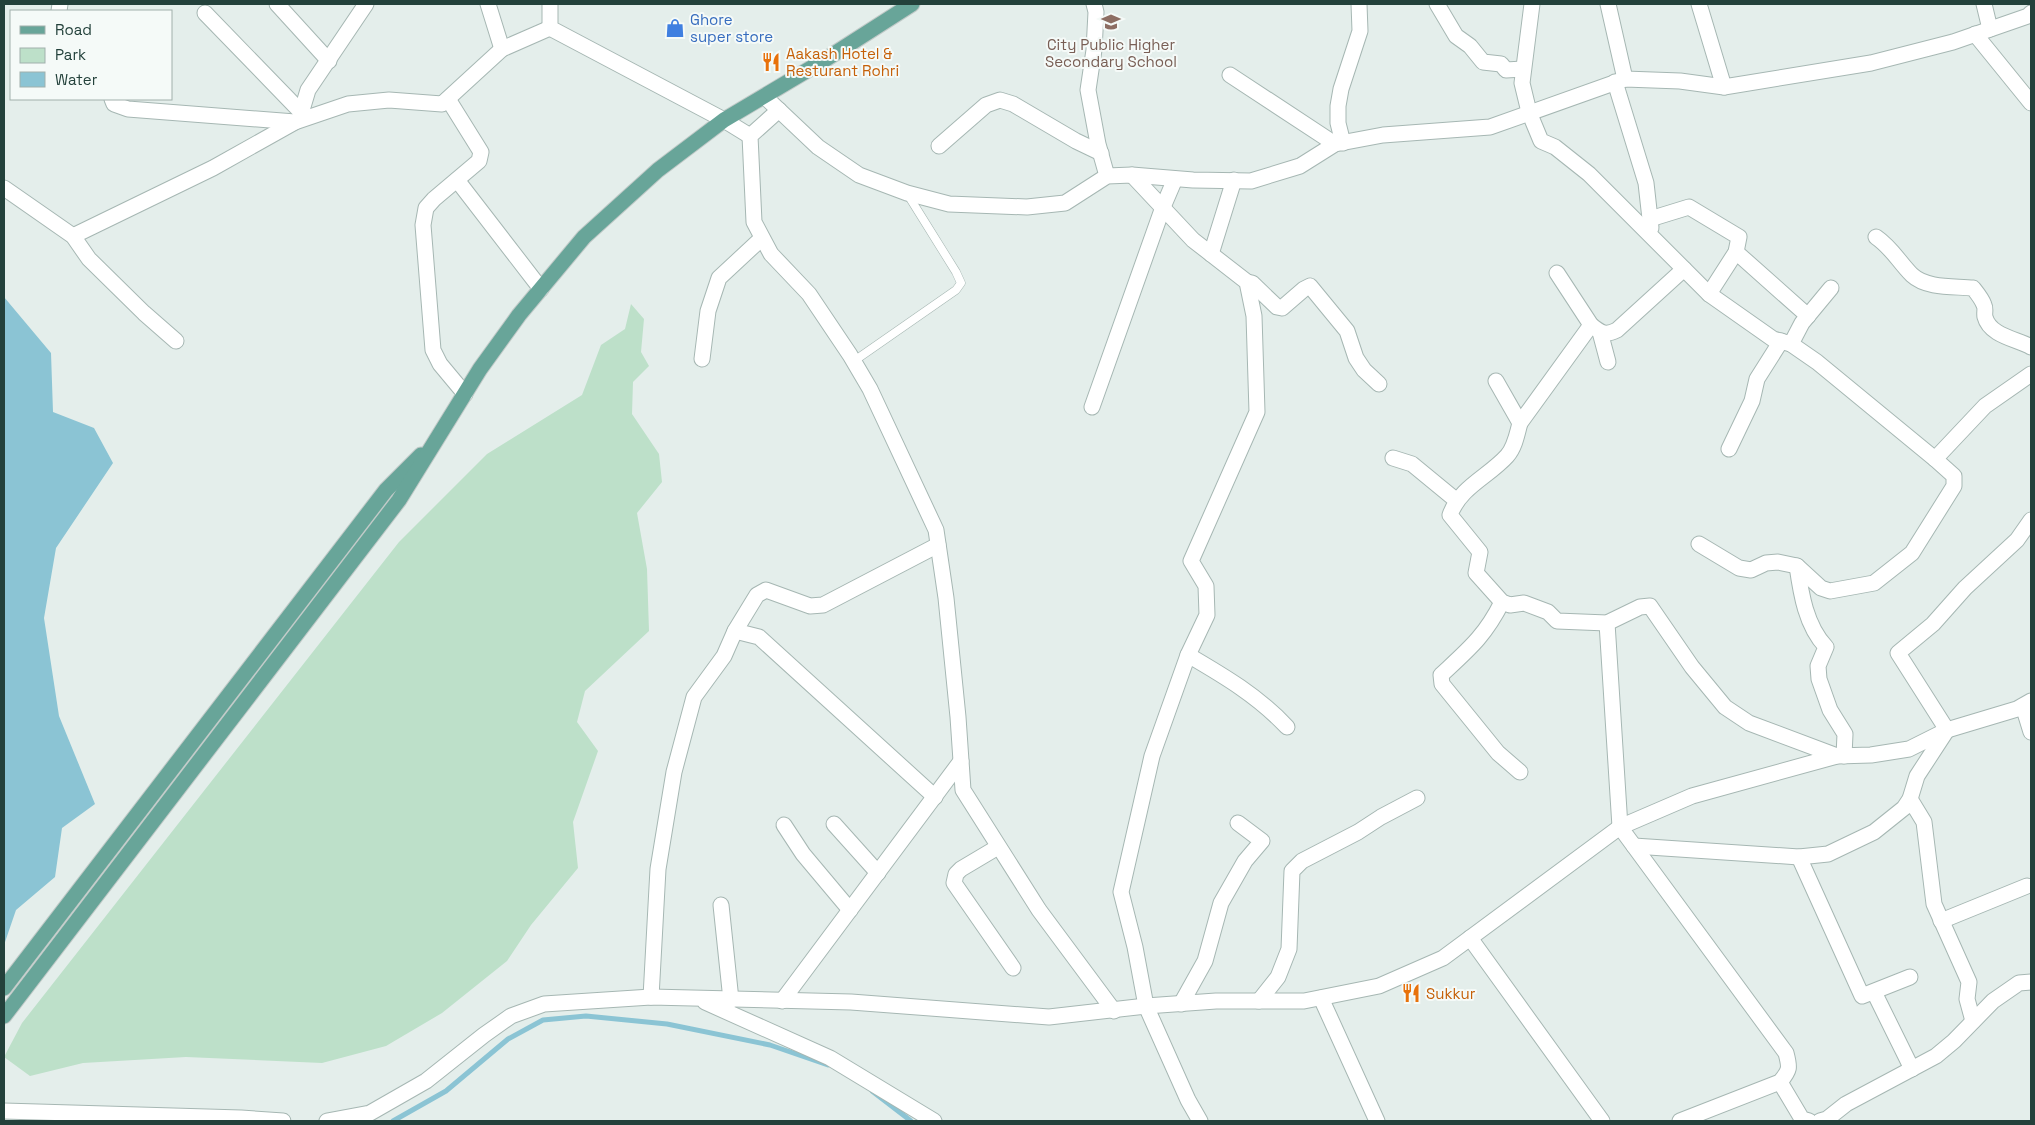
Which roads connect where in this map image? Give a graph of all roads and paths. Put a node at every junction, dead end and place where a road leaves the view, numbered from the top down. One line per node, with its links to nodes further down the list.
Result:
1 (277, 4): 19 (street)
2 (366, 4): 19 (street)
3 (488, 4): 18 (street)
4 (550, 4): 15 (street)
5 (912, 4): 24 (main road)
6 (1094, 4): 35 (street)
7 (1359, 4): 33 (street)
8 (1437, 4): 20 (street)
9 (1532, 4): 20 (street)
10 (1608, 4): 22 (street)
11 (1699, 4): 23 (street)
12 (1984, 4): 16 (street)
13 (205, 13): 30 (street)
14 (2031, 13): 16 (street)
15 (550, 28): 18 (street); 31 (street)
16 (1990, 29): 17 (street)
17 (1975, 34): 23 (street); 27 (street)
18 (502, 49): 25 (street)
19 (329, 60): 30 (street)
20 (1522, 69): 29 (street)
21 (1230, 75): 33 (street)
22 (1620, 81): 23 (street); 29 (street); 44 (street)
23 (1724, 86)
24 (764, 97): 28 (street); 31 (main road)
25 (448, 99): 30 (street); 39 (street)
26 (112, 100): 30 (street)
27 (2031, 103)
28 (780, 110): 32 (street); 42 (street)
29 (1529, 112): 33 (street); 46 (street)
30 (299, 119): 45 (street)
31 (724, 120): 32 (street); 55 (main road)
32 (750, 136): 48 (street)
33 (1339, 144): 40 (street)
34 (939, 146): 35 (street)
35 (1101, 153): 37 (street)
36 (1132, 175): 37 (street); 38 (street); 43 (street)
37 (1107, 176): 42 (street)
38 (1175, 179): 40 (street); 43 (street)
39 (457, 180): 55 (street); 68 (street)
40 (1234, 180): 50 (street)
41 (4, 188): 45 (street)
42 (907, 193): 63 (lane)
43 (1162, 207): 50 (street); 69 (street)
44 (1650, 219): 46 (street); 49 (street)
45 (73, 236): 59 (street)
46 (1652, 237): 51 (street)
47 (1876, 237): 61 (street)
48 (762, 238): 62 (street); 63 (street)
49 (1736, 252): 56 (street); 57 (street)
50 (1211, 254): 53 (street)
51 (1684, 269): 56 (street); 58 (street)
52 (1557, 273): 58 (street)
53 (1247, 282): 67 (street); 83 (street)
54 (1831, 288): 57 (street)
55 (541, 289): 68 (main road)
56 (1709, 294): 60 (street)
57 (1808, 316): 60 (street)
58 (1596, 329): 64 (street); 70 (street)
59 (176, 341)
60 (1786, 343): 72 (street); 74 (street)
61 (2031, 347)
62 (702, 359)
63 (854, 361): 78 (street)
64 (1608, 362)
65 (2031, 374): 74 (street)
66 (1496, 381): 70 (street)
67 (1380, 384)
68 (465, 394): 71 (main road)
69 (1092, 407)
70 (1520, 423): 75 (street)
71 (440, 436): 110 (main road); 121 (main road)
72 (1729, 449)
73 (1393, 458): 75 (street)
74 (1935, 459): 79 (street)
75 (1457, 501): 80 (street)
76 (2031, 520): 86 (street)
77 (1699, 544): 79 (street)
78 (938, 545): 82 (street); 89 (street)
79 (1797, 566): 88 (street)
80 (1502, 602): 81 (street); 90 (street)
81 (1607, 623): 88 (street); 97 (street)
82 (735, 631): 91 (street); 112 (street)
83 (1188, 655): 85 (street); 119 (street)
84 (2027, 703): 86 (street); 87 (street)
85 (1287, 727)
86 (1948, 730): 88 (street); 93 (street)
87 (2031, 732)
88 (1840, 756): 97 (street)
89 (961, 762): 91 (street); 99 (street)
90 (1520, 772)
91 (934, 797): 101 (street)
92 (1417, 798): 117 (street)
93 (1910, 799): 100 (street); 105 (street)
94 (1238, 823): 118 (street)
95 (834, 824): 101 (street)
96 (784, 825): 104 (street)
97 (1620, 827): 98 (street); 106 (street)
98 (1634, 846): 100 (street); 124 (street)
99 (998, 848): 107 (street); 120 (street)
100 (1799, 857): 111 (street)
101 (878, 872): 104 (street)
102 (2027, 886): 105 (street)
103 (721, 905): 115 (street)
104 (850, 910): 116 (street)
105 (1941, 921): 122 (street)
106 (1470, 938): 113 (street); 131 (street)
107 (1013, 968)
108 (1910, 978): 111 (street)
109 (2031, 982): 122 (street)
110 (4, 988)
111 (1874, 992): 123 (street)
112 (651, 998): 114 (street); 127 (street)
113 (1321, 998): 117 (street); 130 (street)
114 (697, 999): 115 (street); 128 (street)
115 (731, 1000): 116 (street)
116 (782, 1001): 120 (street)
117 (1260, 1001): 118 (street)
118 (1181, 1004): 119 (street)
119 (1146, 1006): 120 (street); 129 (street)
120 (1114, 1011)
121 (4, 1016)
122 (1973, 1022): 123 (street)
123 (1912, 1069): 134 (street)
124 (1780, 1082): 132 (street); 133 (street)
125 (4, 1112): 126 (street)
126 (283, 1121)
127 (327, 1121)
128 (934, 1121)
129 (1200, 1121)
130 (1377, 1121)
131 (1602, 1121)
132 (1680, 1121)
133 (1809, 1121)
134 (1820, 1121)

